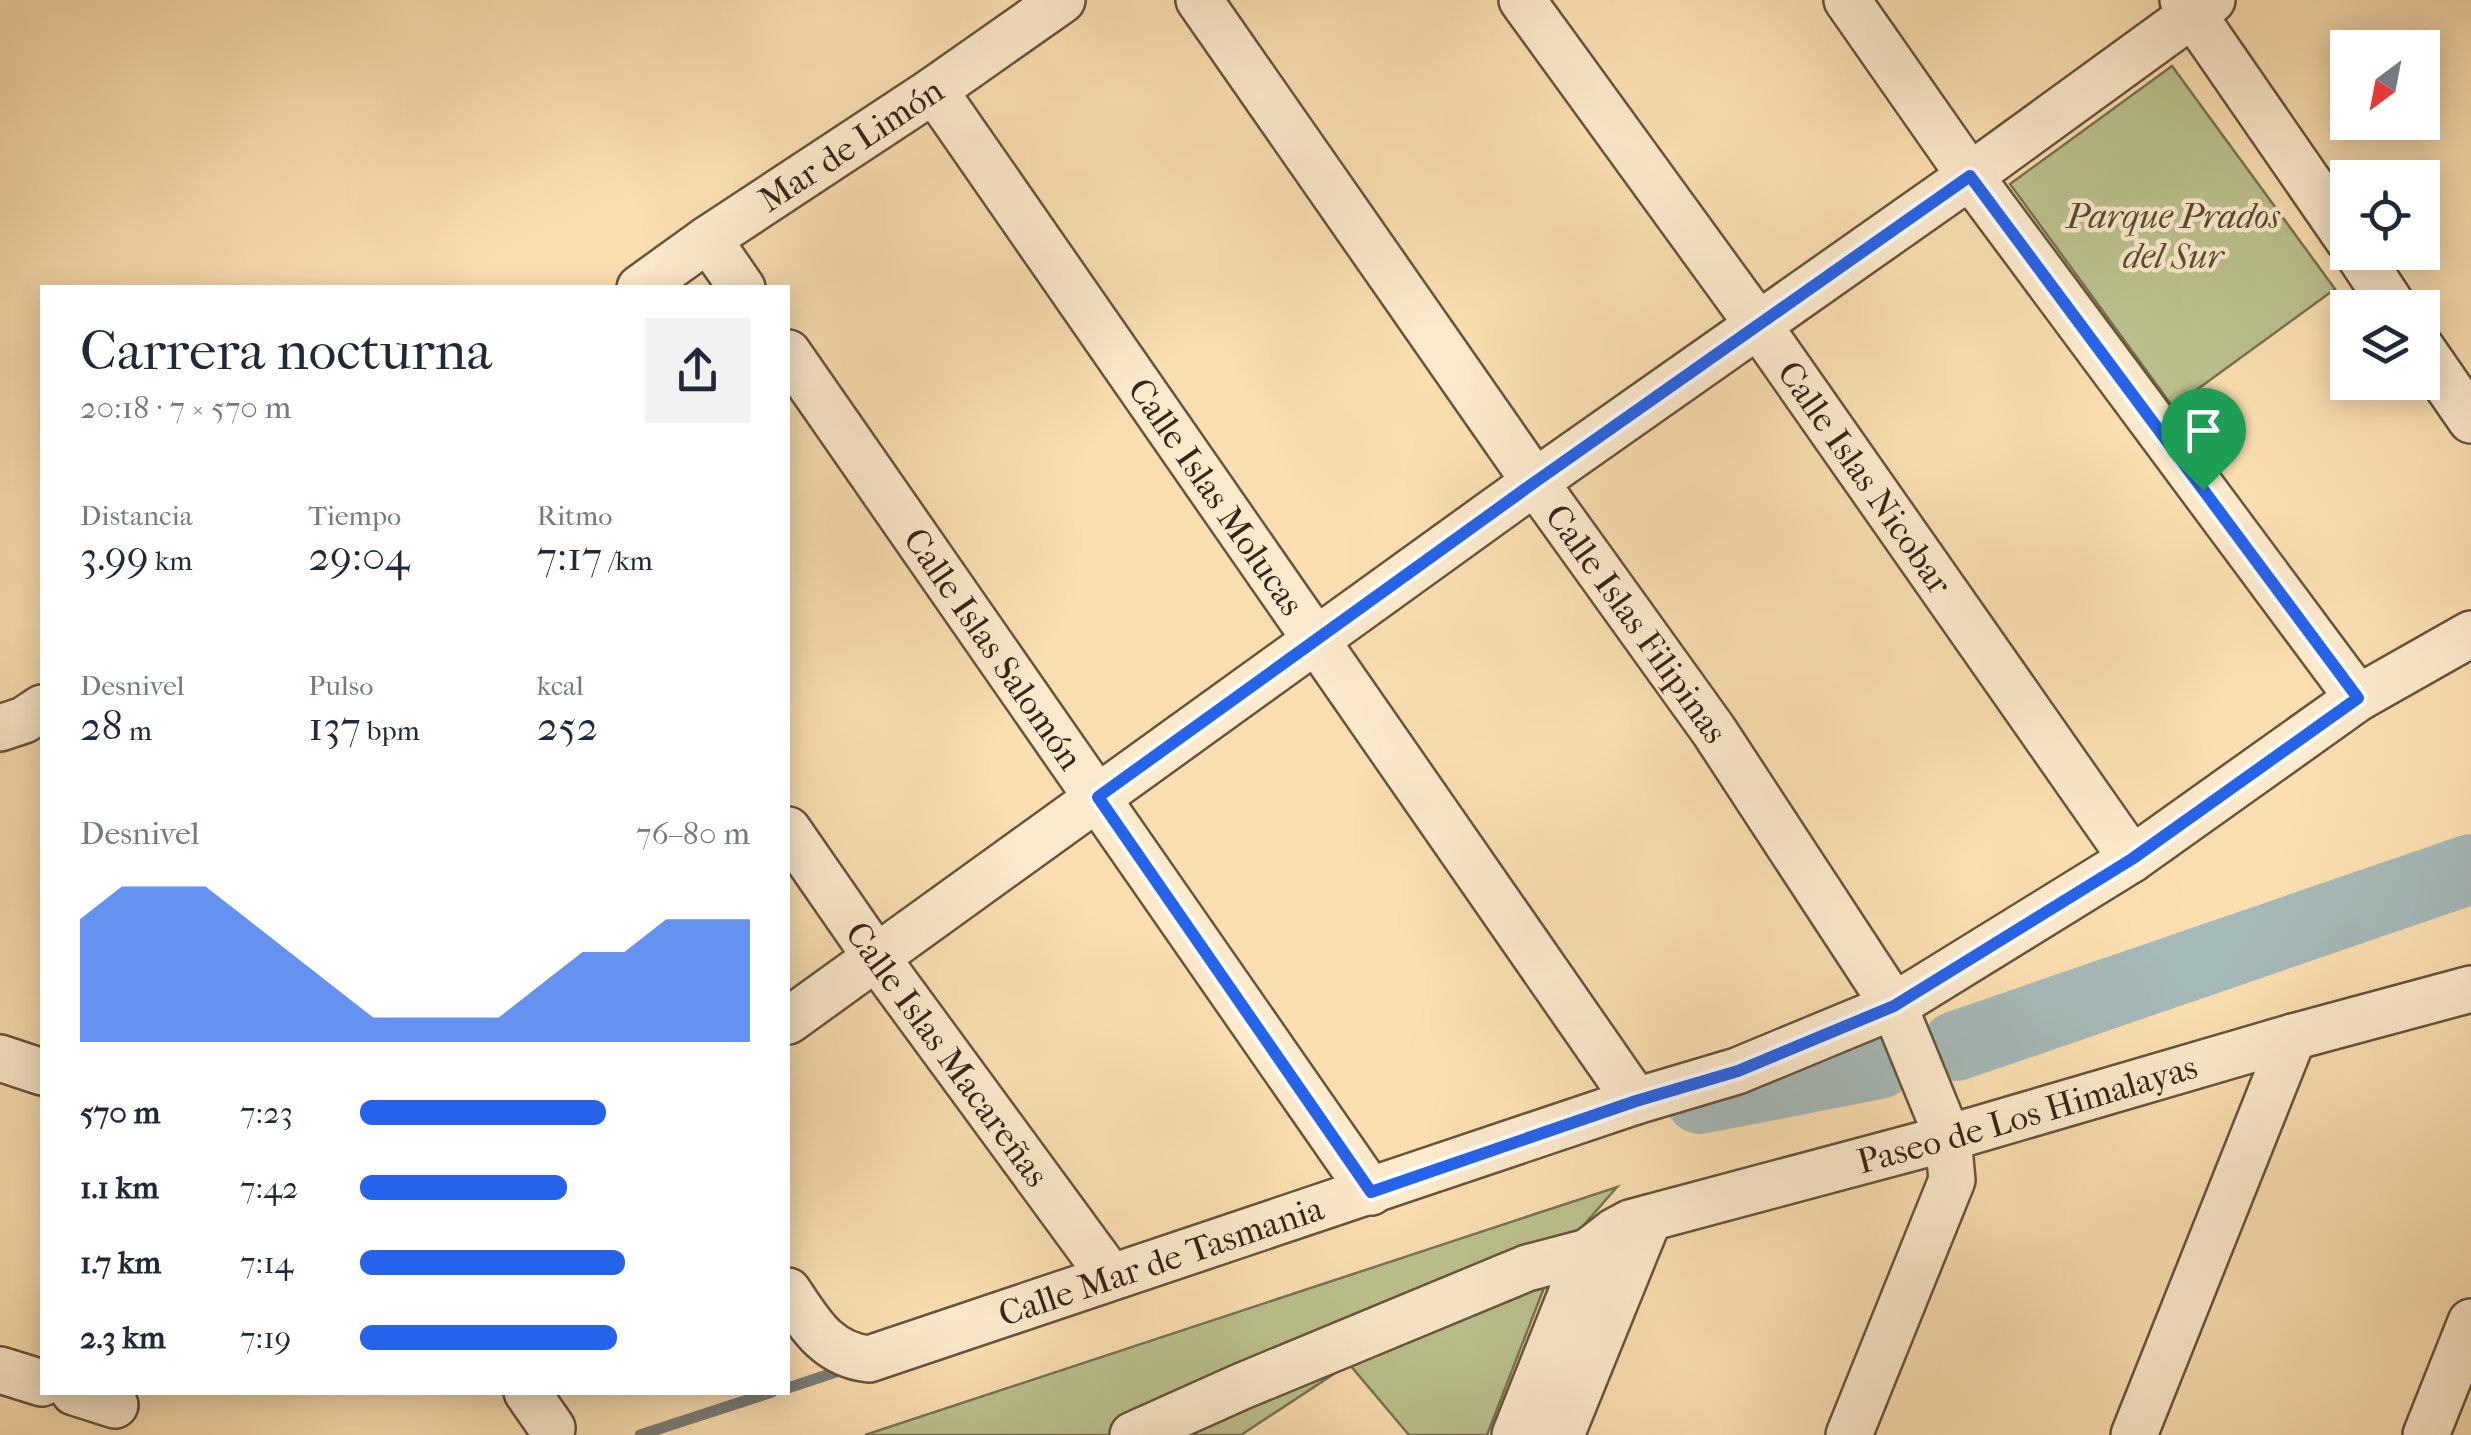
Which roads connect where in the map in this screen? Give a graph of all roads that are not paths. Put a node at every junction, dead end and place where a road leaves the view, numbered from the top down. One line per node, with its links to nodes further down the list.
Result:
1 (1062, 0): 6 (street, Mar de Limón)
2 (1199, 0): 16 (street, Calle Islas Filipinas)
3 (1522, 0): 12 (street, Calle Islas Nicobar)
4 (1848, 0): 7 (street)
5 (2196, 4): 7 (street); 8 (street)
6 (934, 90): 9 (street, Mar de Limón); 18 (street, Calle Islas Molucas)
7 (1970, 176): 12 (street); 19 (street)
8 (2330, 211)
9 (708, 239): 10 (street, Mar de Limón); 11 (street)
10 (644, 285)
11 (740, 285)
12 (1759, 326): 16 (street); 22 (street, Calle Islas Nicobar)
13 (790, 356): 20 (street, Calle Islas Salomón)
14 (2440, 375): 15 (street)
15 (2471, 420)
16 (1535, 482): 18 (street); 25 (street, Calle Islas Filipinas)
17 (2471, 634): 19 (street, Calle Mar de Tasmania)
18 (1315, 641): 20 (street); 30 (street, Calle Islas Molucas)
19 (2358, 698): 22 (street, Calle Mar de Tasmania)
20 (1098, 797): 23 (street); 32 (street, Calle Islas Salomón)
21 (790, 833): 23 (street, Calle Islas Macareñas)
22 (2132, 859): 25 (street, Calle Mar de Tasmania)
23 (876, 957): 26 (street); 35 (street, Calle Islas Macareñas)
24 (2471, 989): 27 (street, Paseo de Los Himalayas)
25 (1894, 1006): 30 (street, Calle Mar de Tasmania); 31 (street, Calle Islas Filipinas)
26 (790, 1020)
27 (2293, 1037): 31 (street, Paseo de Los Himalayas); 44 (street)
28 (0, 1058): 29 (street)
29 (40, 1071)
30 (1636, 1101): 32 (street, Calle Mar de Tasmania)
31 (1948, 1138): 33 (street, Paseo de Los Himalayas); 43 (street)
32 (1371, 1192): 35 (street, Calle Mar de Tasmania)
33 (1649, 1218): 34 (street, Paseo de Los Himalayas); 42 (street)
34 (1588, 1252): 40 (street); 41 (street)
35 (1110, 1276): 36 (street, Calle Mar de Tasmania)
36 (790, 1294)
37 (2471, 1322): 45 (street)
38 (0, 1370): 39 (street)
39 (40, 1382)
40 (1133, 1435)
41 (1515, 1435)
42 (1562, 1435)
43 (1849, 1435)
44 (2134, 1435)
45 (2426, 1435)

